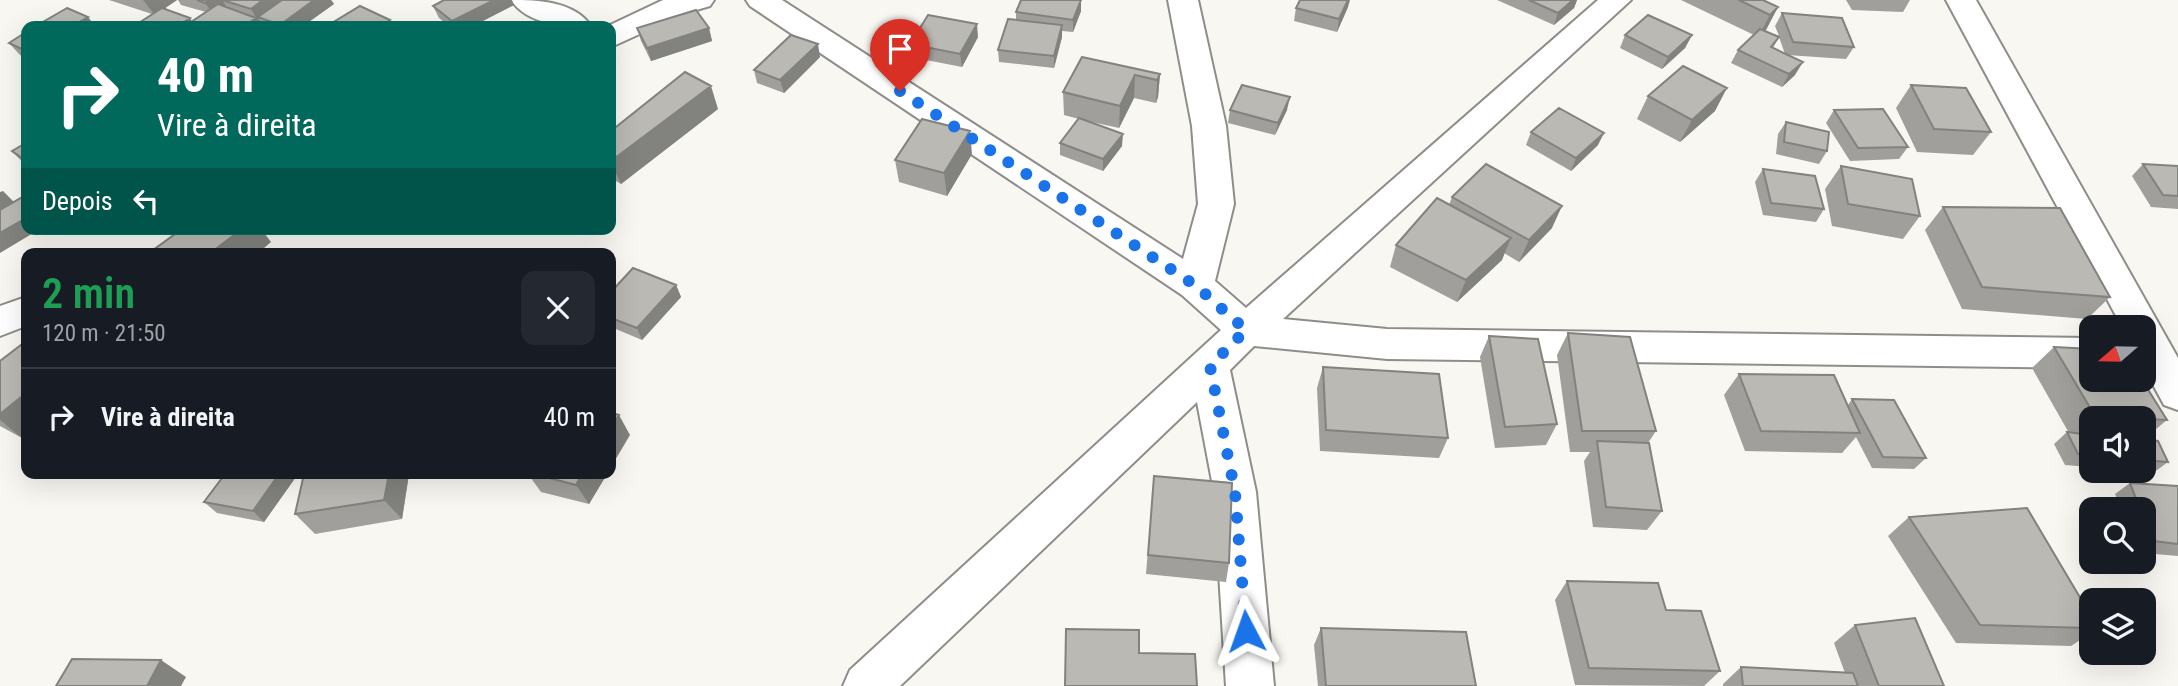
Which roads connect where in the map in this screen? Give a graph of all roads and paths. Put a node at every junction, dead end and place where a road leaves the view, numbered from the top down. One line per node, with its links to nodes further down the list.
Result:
1 (526, 0): 8 (street)
2 (699, 0): 9 (street)
3 (766, 0): 10 (street)
4 (1170, 0): 5 (street)
5 (1183, 0): 10 (street)
6 (1616, 0): 14 (street)
7 (1961, 0): 12 (street)
8 (566, 21)
9 (616, 35)
10 (1195, 285): 14 (street)
11 (21, 313): 13 (street)
12 (2135, 315)
13 (0, 321)
14 (1246, 330): 16 (street); 17 (street)
15 (2156, 353): 18 (street)
16 (2079, 354)
17 (1210, 366): 19 (street); 20 (street)
18 (2178, 394)
19 (867, 686)
20 (1250, 686)

